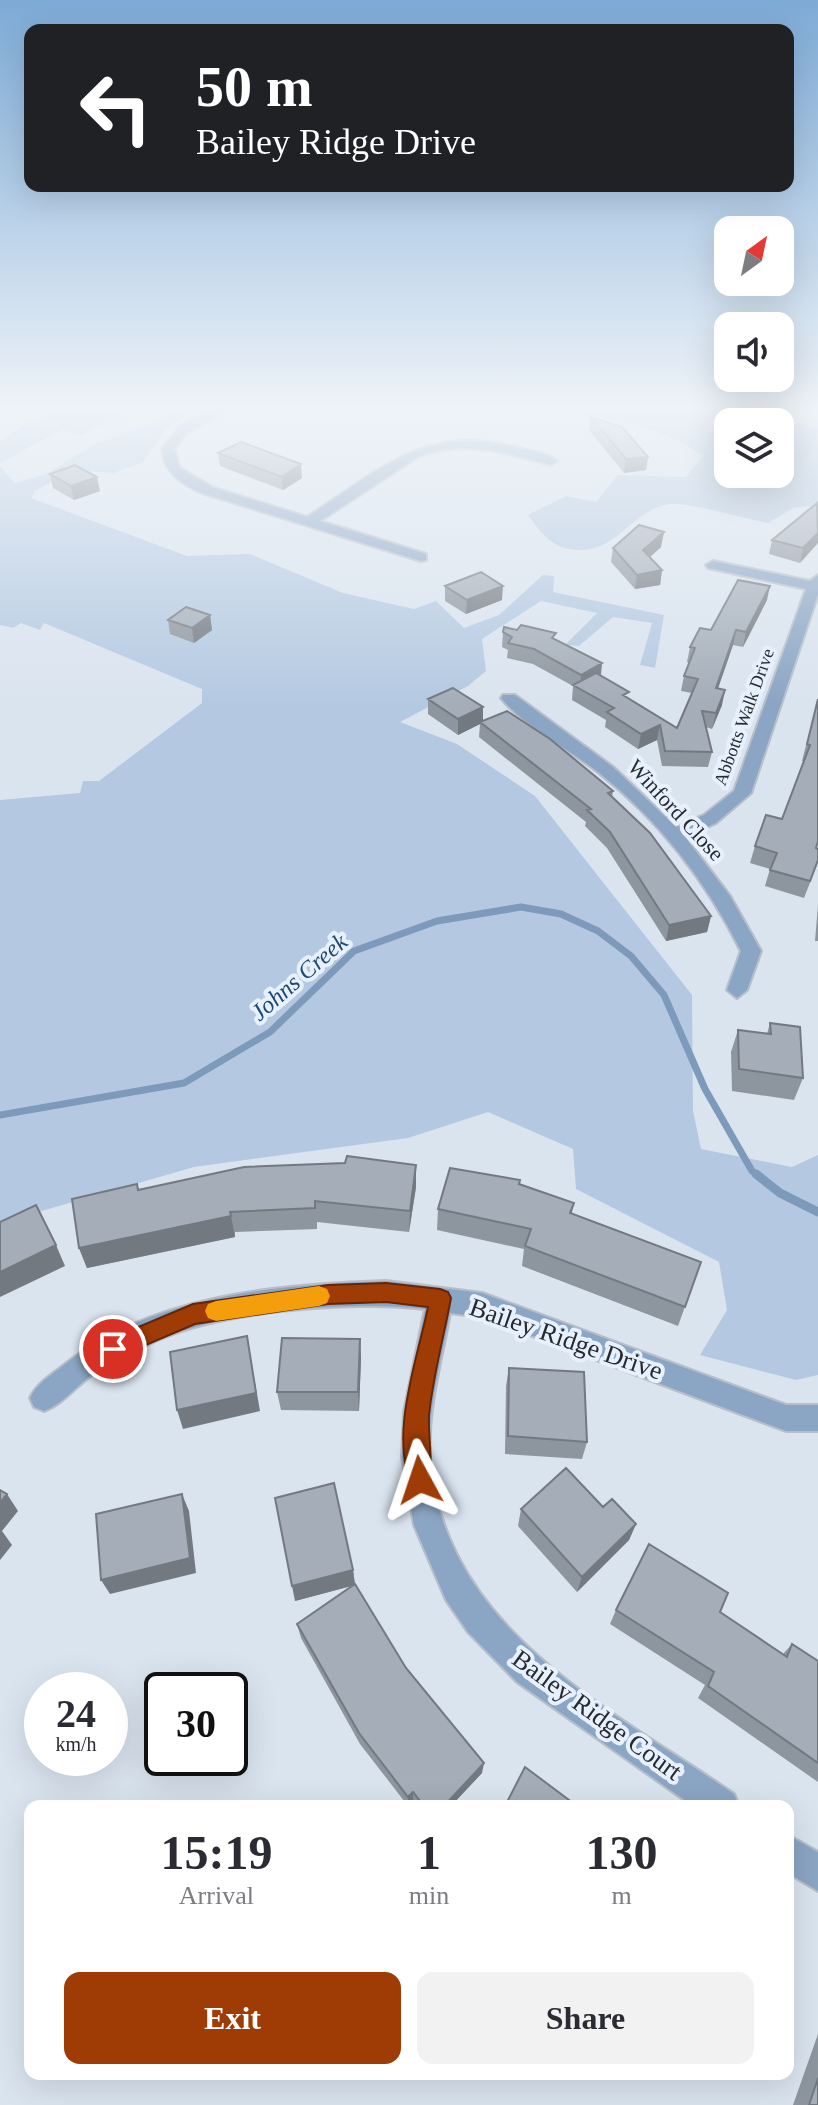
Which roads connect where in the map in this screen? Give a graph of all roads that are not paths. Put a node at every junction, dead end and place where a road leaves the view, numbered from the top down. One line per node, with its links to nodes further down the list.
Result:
1 (259, 506): 3 (street)
2 (333, 506): 3 (street)
3 (309, 522): 4 (street)
4 (421, 557)
5 (713, 565): 6 (street)
6 (816, 583): 8 (street, Abbotts Walk Drive)
7 (509, 698): 8 (street, Winford Close)
8 (672, 836): 9 (street, Winford Close)
9 (737, 990)
10 (440, 1298): 11 (street, Bailey Ridge Drive); 12 (street, Bailey Ridge Drive); 13 (street, Bailey Ridge Court)
11 (44, 1398)
12 (818, 1418)
13 (713, 1800)
14 (794, 1856): 15 (street)
15 (818, 1873)

